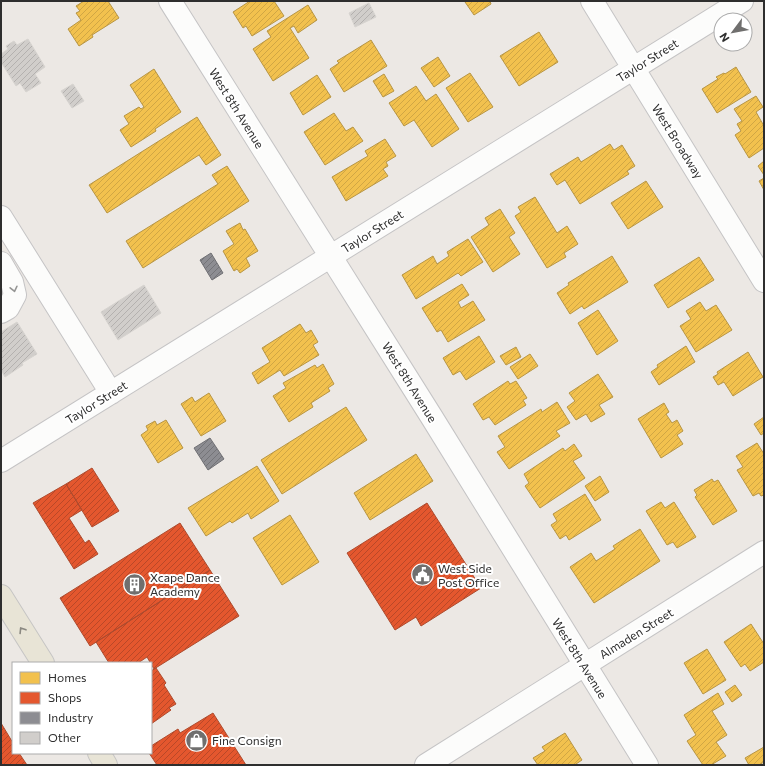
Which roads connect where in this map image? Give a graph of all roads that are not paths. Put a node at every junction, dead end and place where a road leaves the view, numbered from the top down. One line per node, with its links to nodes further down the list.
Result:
1 (170, 1): 6 (street, West 8th Avenue)
2 (592, 1): 4 (street, West Broadway)
3 (742, 1): 4 (street, Taylor Street)
4 (634, 68): 6 (street, Taylor Street); 8 (street, West Broadway)
5 (1, 217): 10 (street)
6 (330, 257): 10 (street, Taylor Street); 15 (street, West 8th Avenue)
7 (1, 263): 9 (street, one-way to 9)
8 (764, 281)
9 (1, 312)
10 (111, 393): 11 (street, Taylor Street)
11 (1, 461)
12 (764, 552): 15 (street, Almaden Street)
13 (1, 596): 14 (main road, one-way to 13)
14 (42, 662)
15 (584, 665): 18 (street, Almaden Street); 19 (street, West 8th Avenue)
16 (100, 754): 17 (main road)
17 (106, 765)
18 (426, 765)
19 (647, 765)

